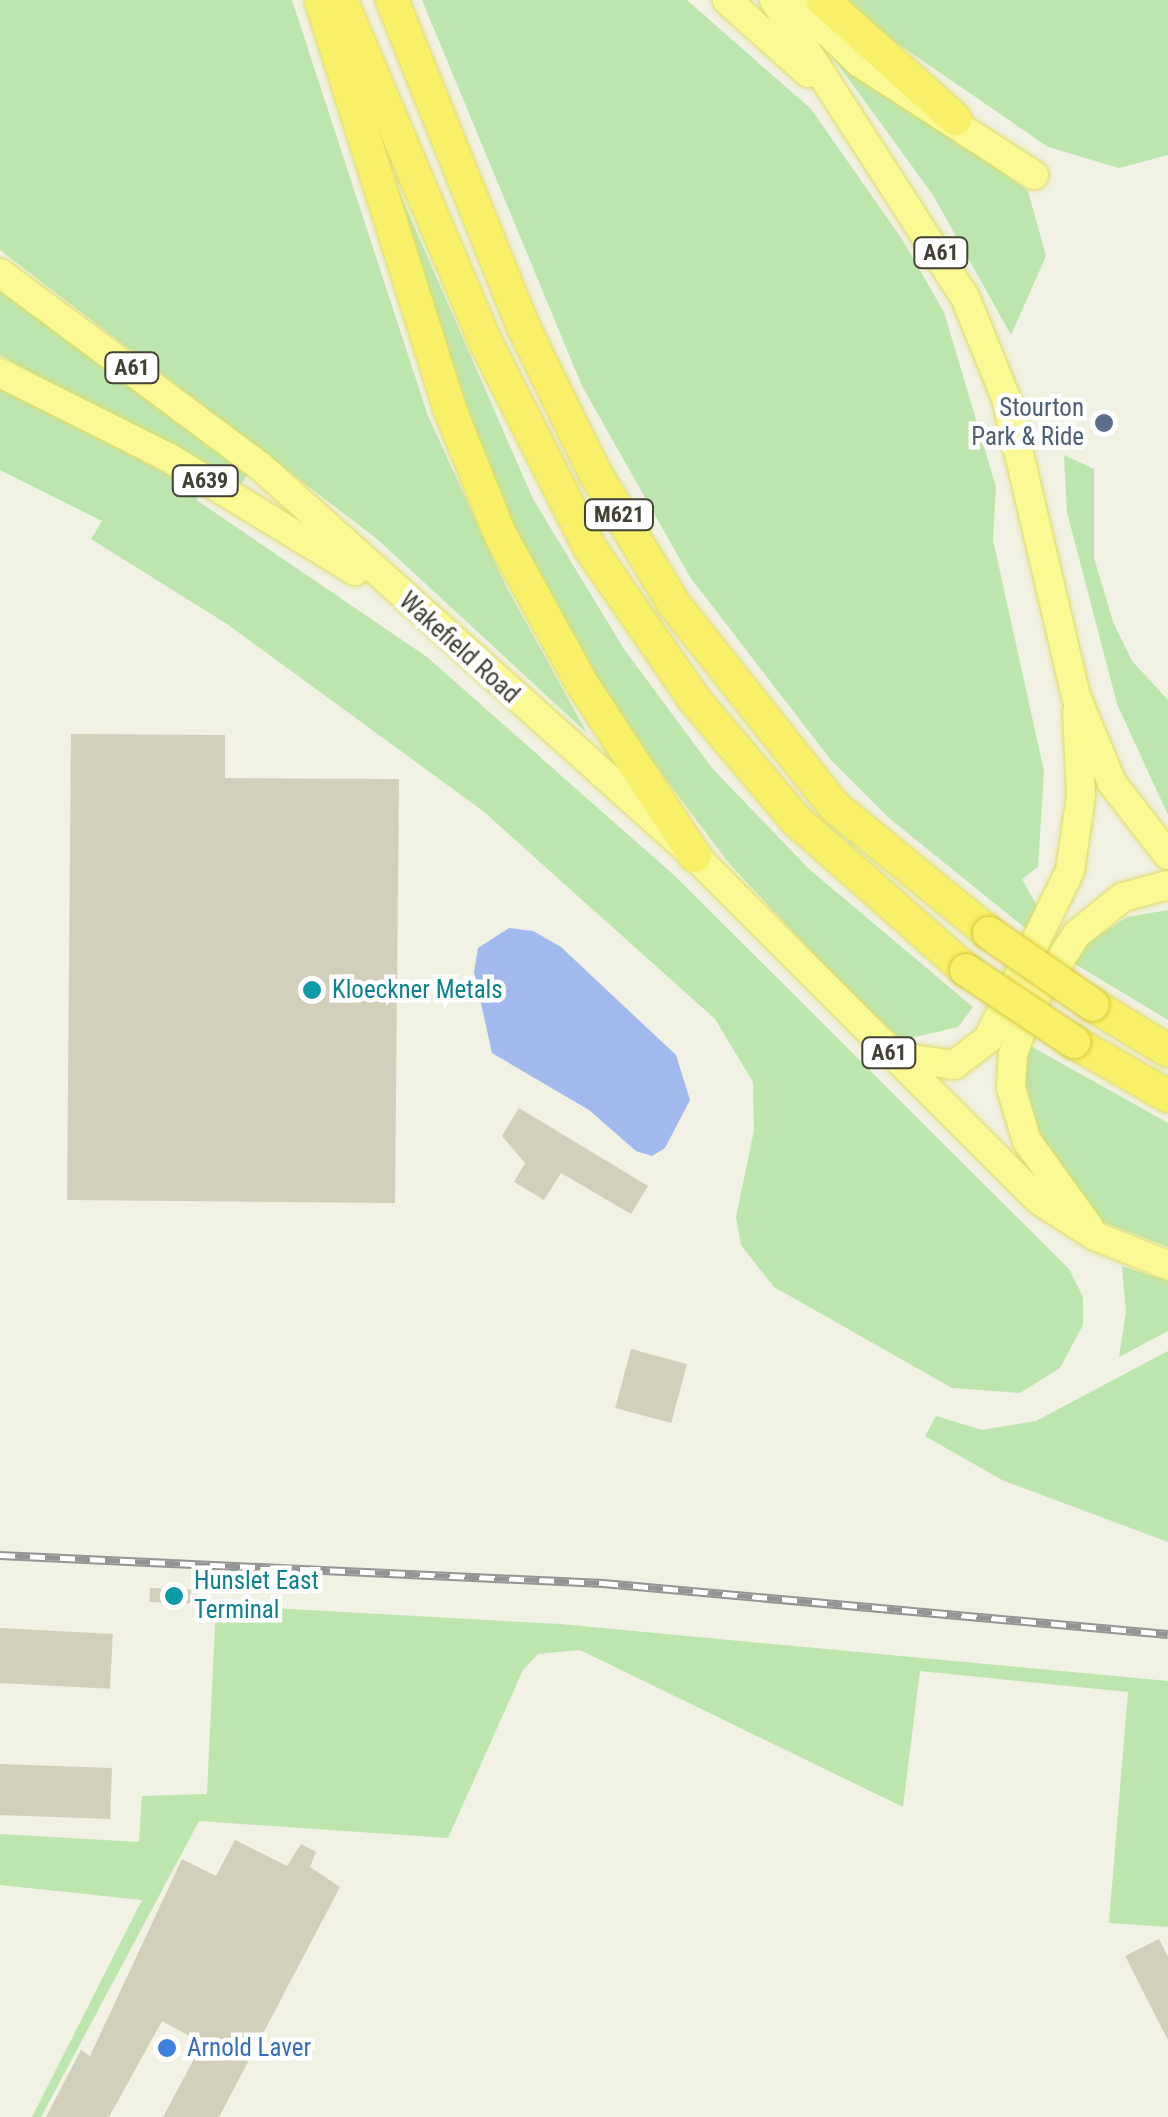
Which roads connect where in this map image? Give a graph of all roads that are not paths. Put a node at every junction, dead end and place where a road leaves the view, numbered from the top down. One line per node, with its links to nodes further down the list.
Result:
1 (321, 0): 15 (highway)
2 (341, 0): 20 (highway, M621, bridge)
3 (392, 0): 18 (highway, M621, bridge)
4 (727, 0): 9 (main road, A61)
5 (774, 0): 9 (main road)
6 (794, 0): 8 (main road)
7 (824, 0): 8 (highway)
8 (955, 119): 10 (main road)
9 (852, 122): 14 (main road, A61)
10 (1034, 175)
11 (0, 274): 13 (main road, Wakefield Road / A61)
12 (0, 374): 13 (main road, A639)
13 (404, 600): 15 (main road, Wakefield Road / A61)
14 (1076, 696): 16 (main road, A61); 19 (main road, A61)
15 (695, 856): 19 (main road, Wakefield Road / A61)
16 (1168, 856)
17 (1168, 886): 21 (main road)
18 (1168, 1050)
19 (890, 1054): 21 (main road, Wakefield Road / A61)
20 (1168, 1096)
21 (1095, 1236): 22 (main road, A61)
22 (1168, 1265)

